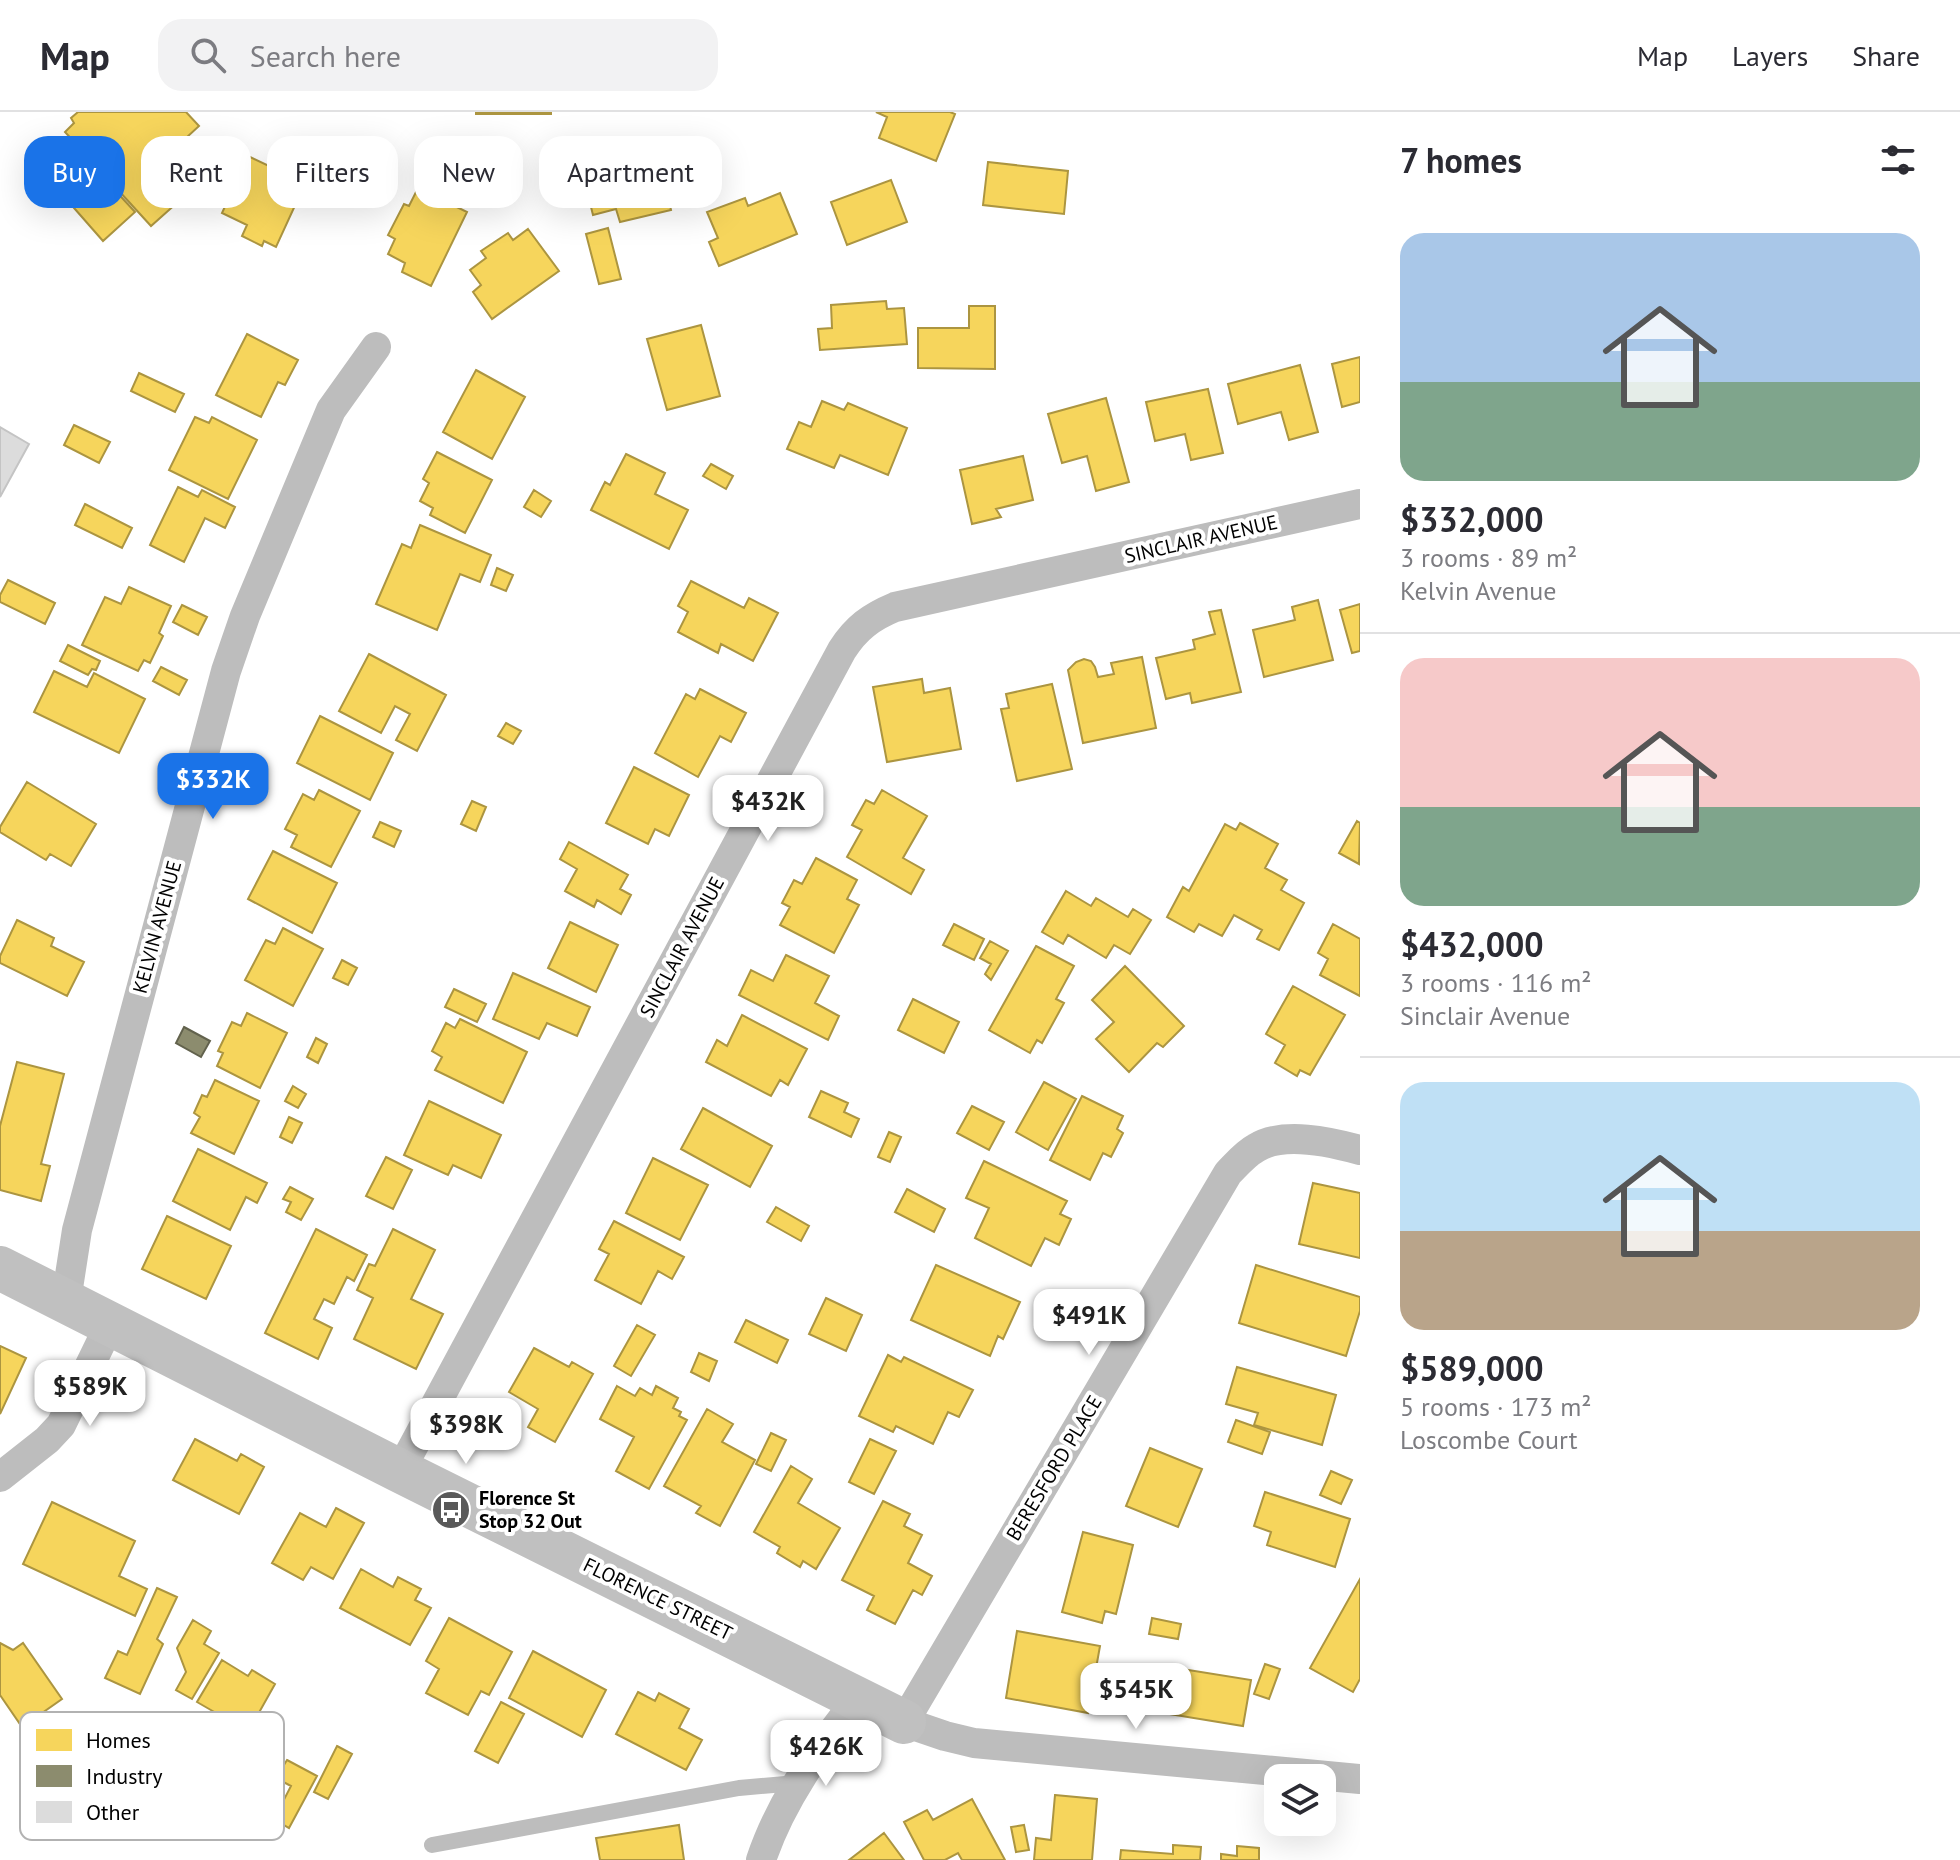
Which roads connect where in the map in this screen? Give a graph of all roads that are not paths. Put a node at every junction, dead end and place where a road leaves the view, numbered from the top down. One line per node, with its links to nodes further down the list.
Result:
1 (376, 347): 5 (street, KELVIN AVENUE)
2 (1360, 504): 7 (street, SINCLAIR AVENUE)
3 (1360, 1150): 10 (street, BERESFORD PLACE)
4 (0, 1268): 5 (street, FLORENCE STREET)
5 (66, 1301): 6 (street, FLORENCE STREET)
6 (110, 1324): 7 (street, FLORENCE STREET); 8 (street)
7 (400, 1471): 9 (street, FLORENCE STREET)
8 (0, 1477)
9 (858, 1699): 10 (street, FLORENCE STREET); 12 (street)
10 (904, 1722): 11 (street, FLORENCE STREET)
11 (1360, 1779)
12 (797, 1783): 13 (lane); 14 (street)
13 (432, 1845)
14 (761, 1860)

